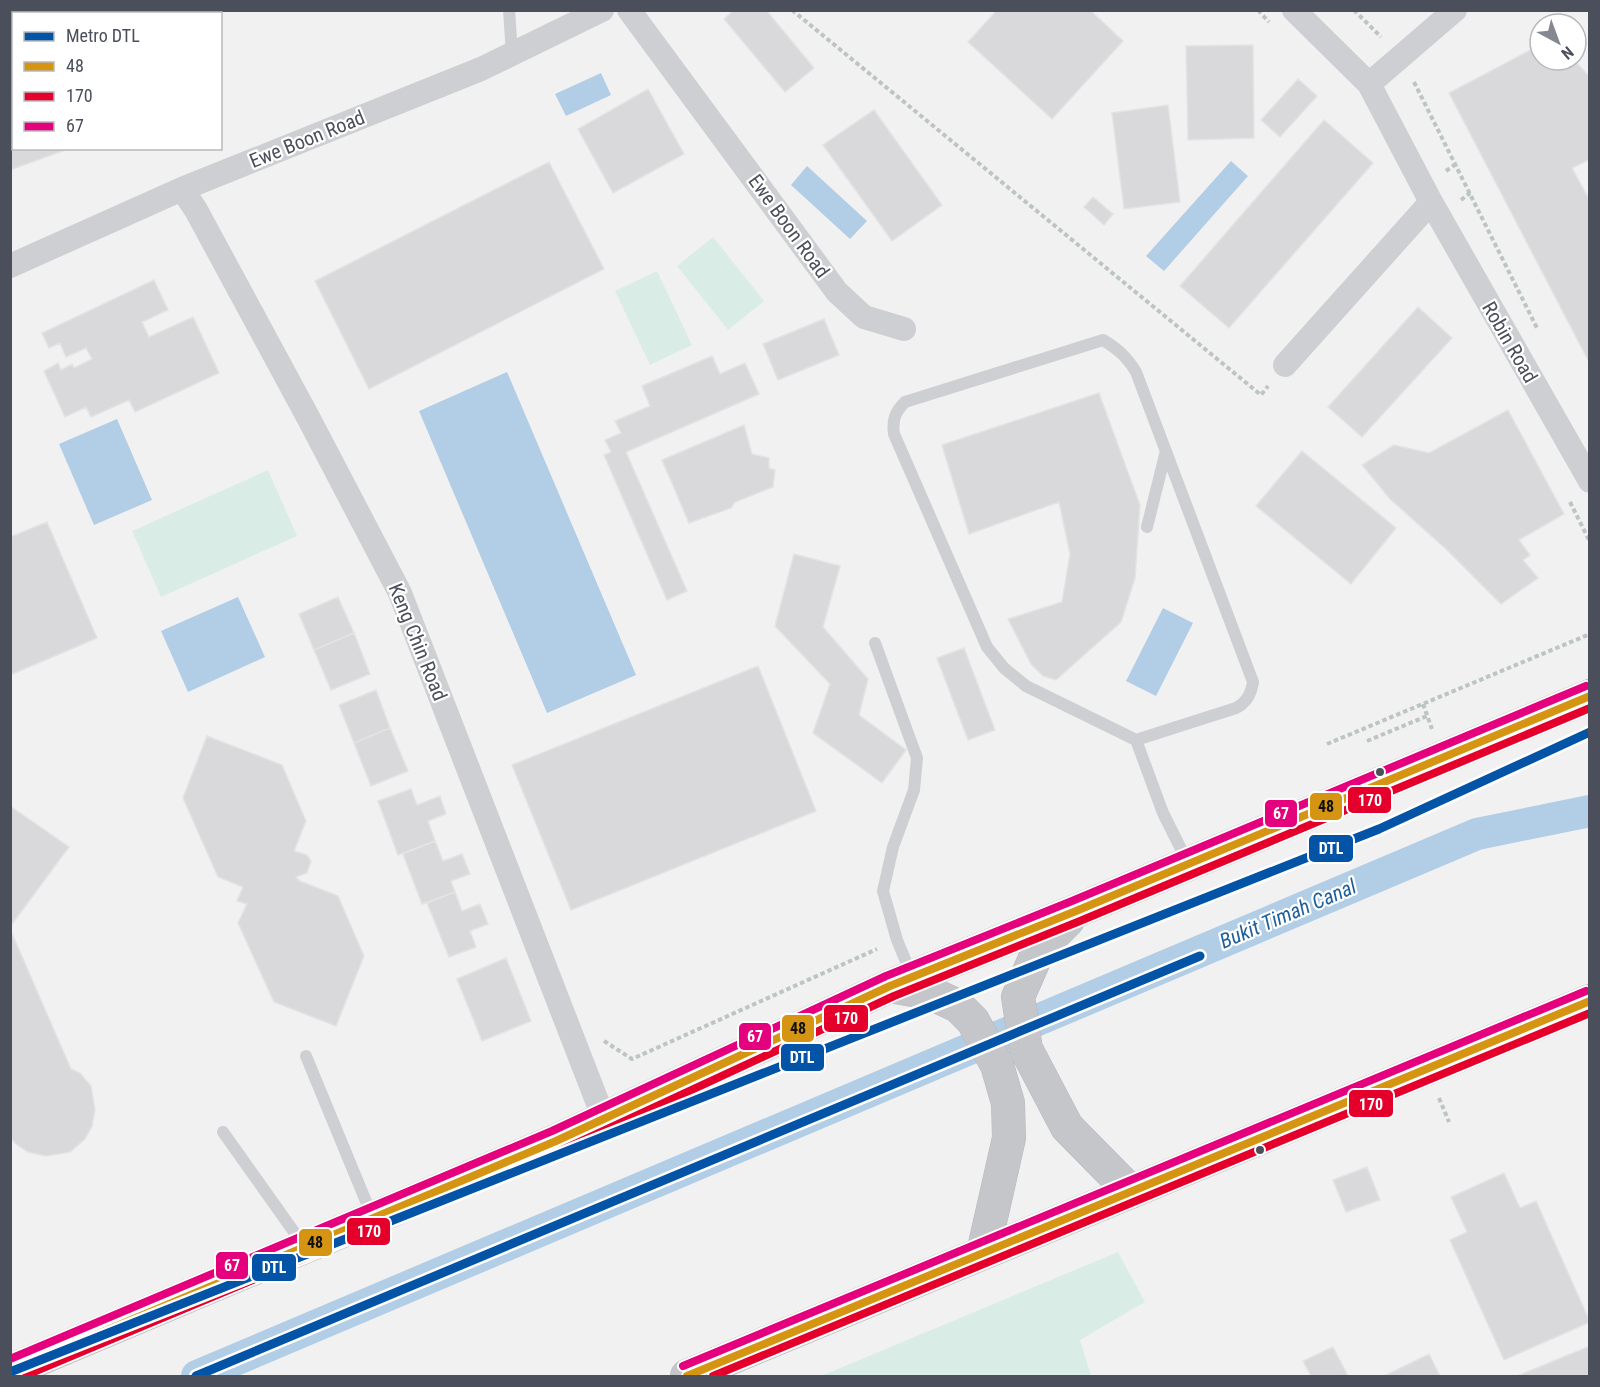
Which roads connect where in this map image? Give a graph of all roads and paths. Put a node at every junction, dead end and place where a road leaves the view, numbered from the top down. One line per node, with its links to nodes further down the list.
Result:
1 (509, 10): 8 (lane)
2 (602, 10): 8 (street, Ewe Boon Road)
3 (629, 10): 14 (street, Ewe Boon Road)
4 (792, 10): 16 (path)
5 (1294, 10): 10 (street, Robin Road)
6 (1354, 10): 9 (path)
7 (1455, 10): 9 (street)
8 (512, 54): 11 (street, Ewe Boon Road)
9 (1400, 57): 10 (street); 15 (path)
10 (1369, 84): 12 (street, Robin Road)
11 (182, 189): 13 (street, Ewe Boon Road); 34 (street, Keng Chin Road)
12 (1431, 202): 16 (street); 18 (street, Robin Road)
13 (10, 266)
14 (904, 329)
15 (1543, 338)
16 (1285, 365)
17 (1166, 452): 19 (lane); 24 (lane); 24 (lane)
18 (1590, 482)
19 (1147, 527)
20 (1590, 634): 26 (path)
21 (875, 643): 29 (lane)
22 (1590, 696): 27 (highway)
23 (1427, 716): 25 (path)
24 (1136, 740): 27 (lane)
25 (1366, 741)
26 (1327, 744)
27 (1189, 864): 28 (highway)
28 (1076, 911): 30 (highway); 36 (highway)
29 (897, 940): 30 (lane); 32 (path)
30 (901, 981): 34 (highway); 39 (highway)
31 (1590, 1001): 36 (highway)
32 (599, 1038)
33 (306, 1056): 37 (lane)
34 (604, 1119): 37 (highway)
35 (223, 1132): 38 (lane)
36 (1131, 1192): 39 (highway)
37 (373, 1218): 38 (highway)
38 (304, 1247): 40 (highway)
39 (983, 1253): 41 (highway)
40 (10, 1371)
41 (693, 1375)

